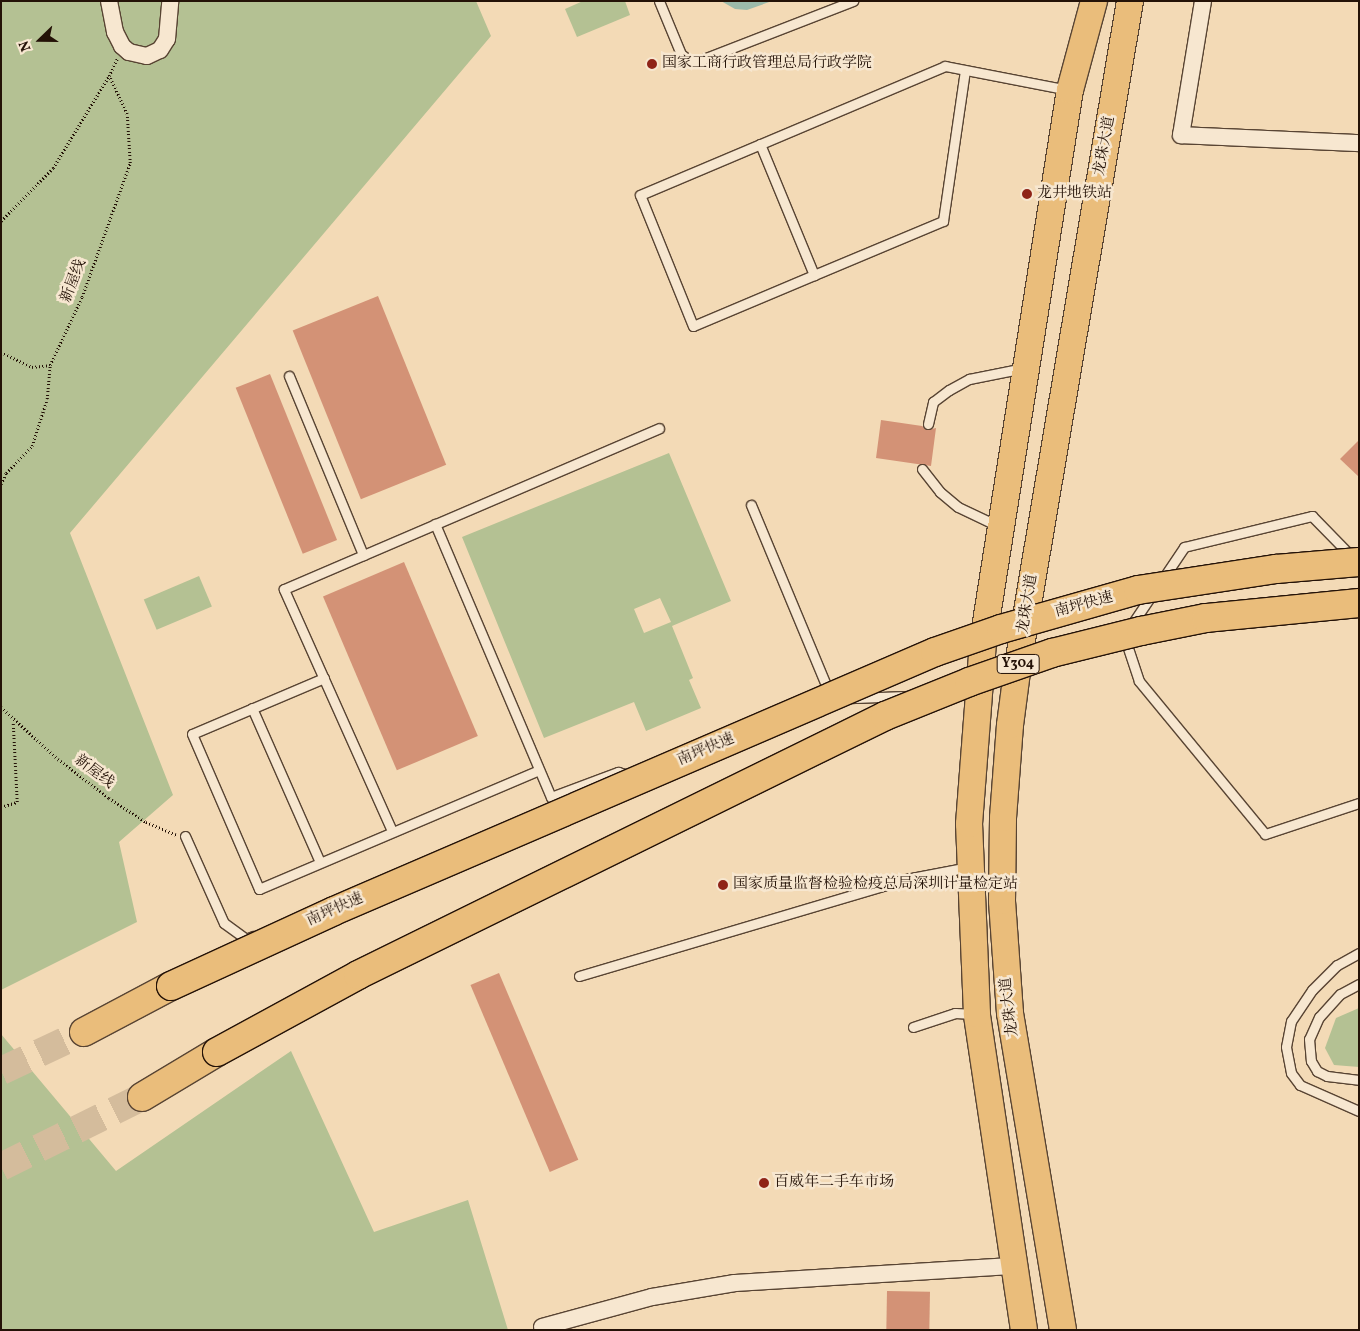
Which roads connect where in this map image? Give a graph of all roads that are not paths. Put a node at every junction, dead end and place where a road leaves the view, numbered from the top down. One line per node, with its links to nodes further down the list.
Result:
1 (109, 1): 2 (street)
2 (170, 1)
3 (659, 1): 4 (lane)
4 (853, 1)
5 (1094, 1): 9 (main road)
6 (1130, 1): 47 (main road, 龙珠大道 / Y304)
7 (1203, 1): 10 (street)
8 (965, 71): 9 (lane); 11 (lane); 12 (lane)
9 (1070, 90): 13 (main road)
10 (1359, 143)
11 (760, 144): 12 (lane); 12 (lane)
12 (814, 275)
13 (1027, 368): 15 (lane); 20 (main road)
14 (289, 376): 21 (lane)
15 (928, 424)
16 (659, 428): 19 (lane)
17 (922, 468): 20 (lane)
18 (751, 505): 26 (lane)
19 (435, 524): 21 (lane); 28 (lane)
20 (1003, 528): 25 (main road)
21 (363, 555): 24 (lane)
22 (1359, 563): 30 (lane); 40 (highway, 南坪快速, bridge)
23 (1359, 603): 42 (highway, bridge)
24 (324, 678): 27 (lane); 31 (lane)
25 (977, 695): 26 (lane); 34 (main road)
26 (832, 700): 29 (lane)
27 (252, 708): 33 (lane); 33 (lane)
28 (539, 770): 29 (lane); 31 (lane)
29 (634, 777): 32 (lane)
30 (1359, 803)
31 (392, 831): 33 (lane)
32 (185, 836)
33 (320, 862)
34 (970, 867): 36 (lane); 38 (main road)
35 (1359, 953): 43 (lane)
36 (579, 976)
37 (1359, 984): 41 (lane)
38 (976, 1014): 39 (lane); 44 (main road)
39 (913, 1027)
40 (84, 1032)
41 (1359, 1080)
42 (142, 1097)
43 (1359, 1111)
44 (1014, 1266): 45 (street); 46 (main road)
45 (542, 1327)
46 (1024, 1330)
47 (1063, 1330)

